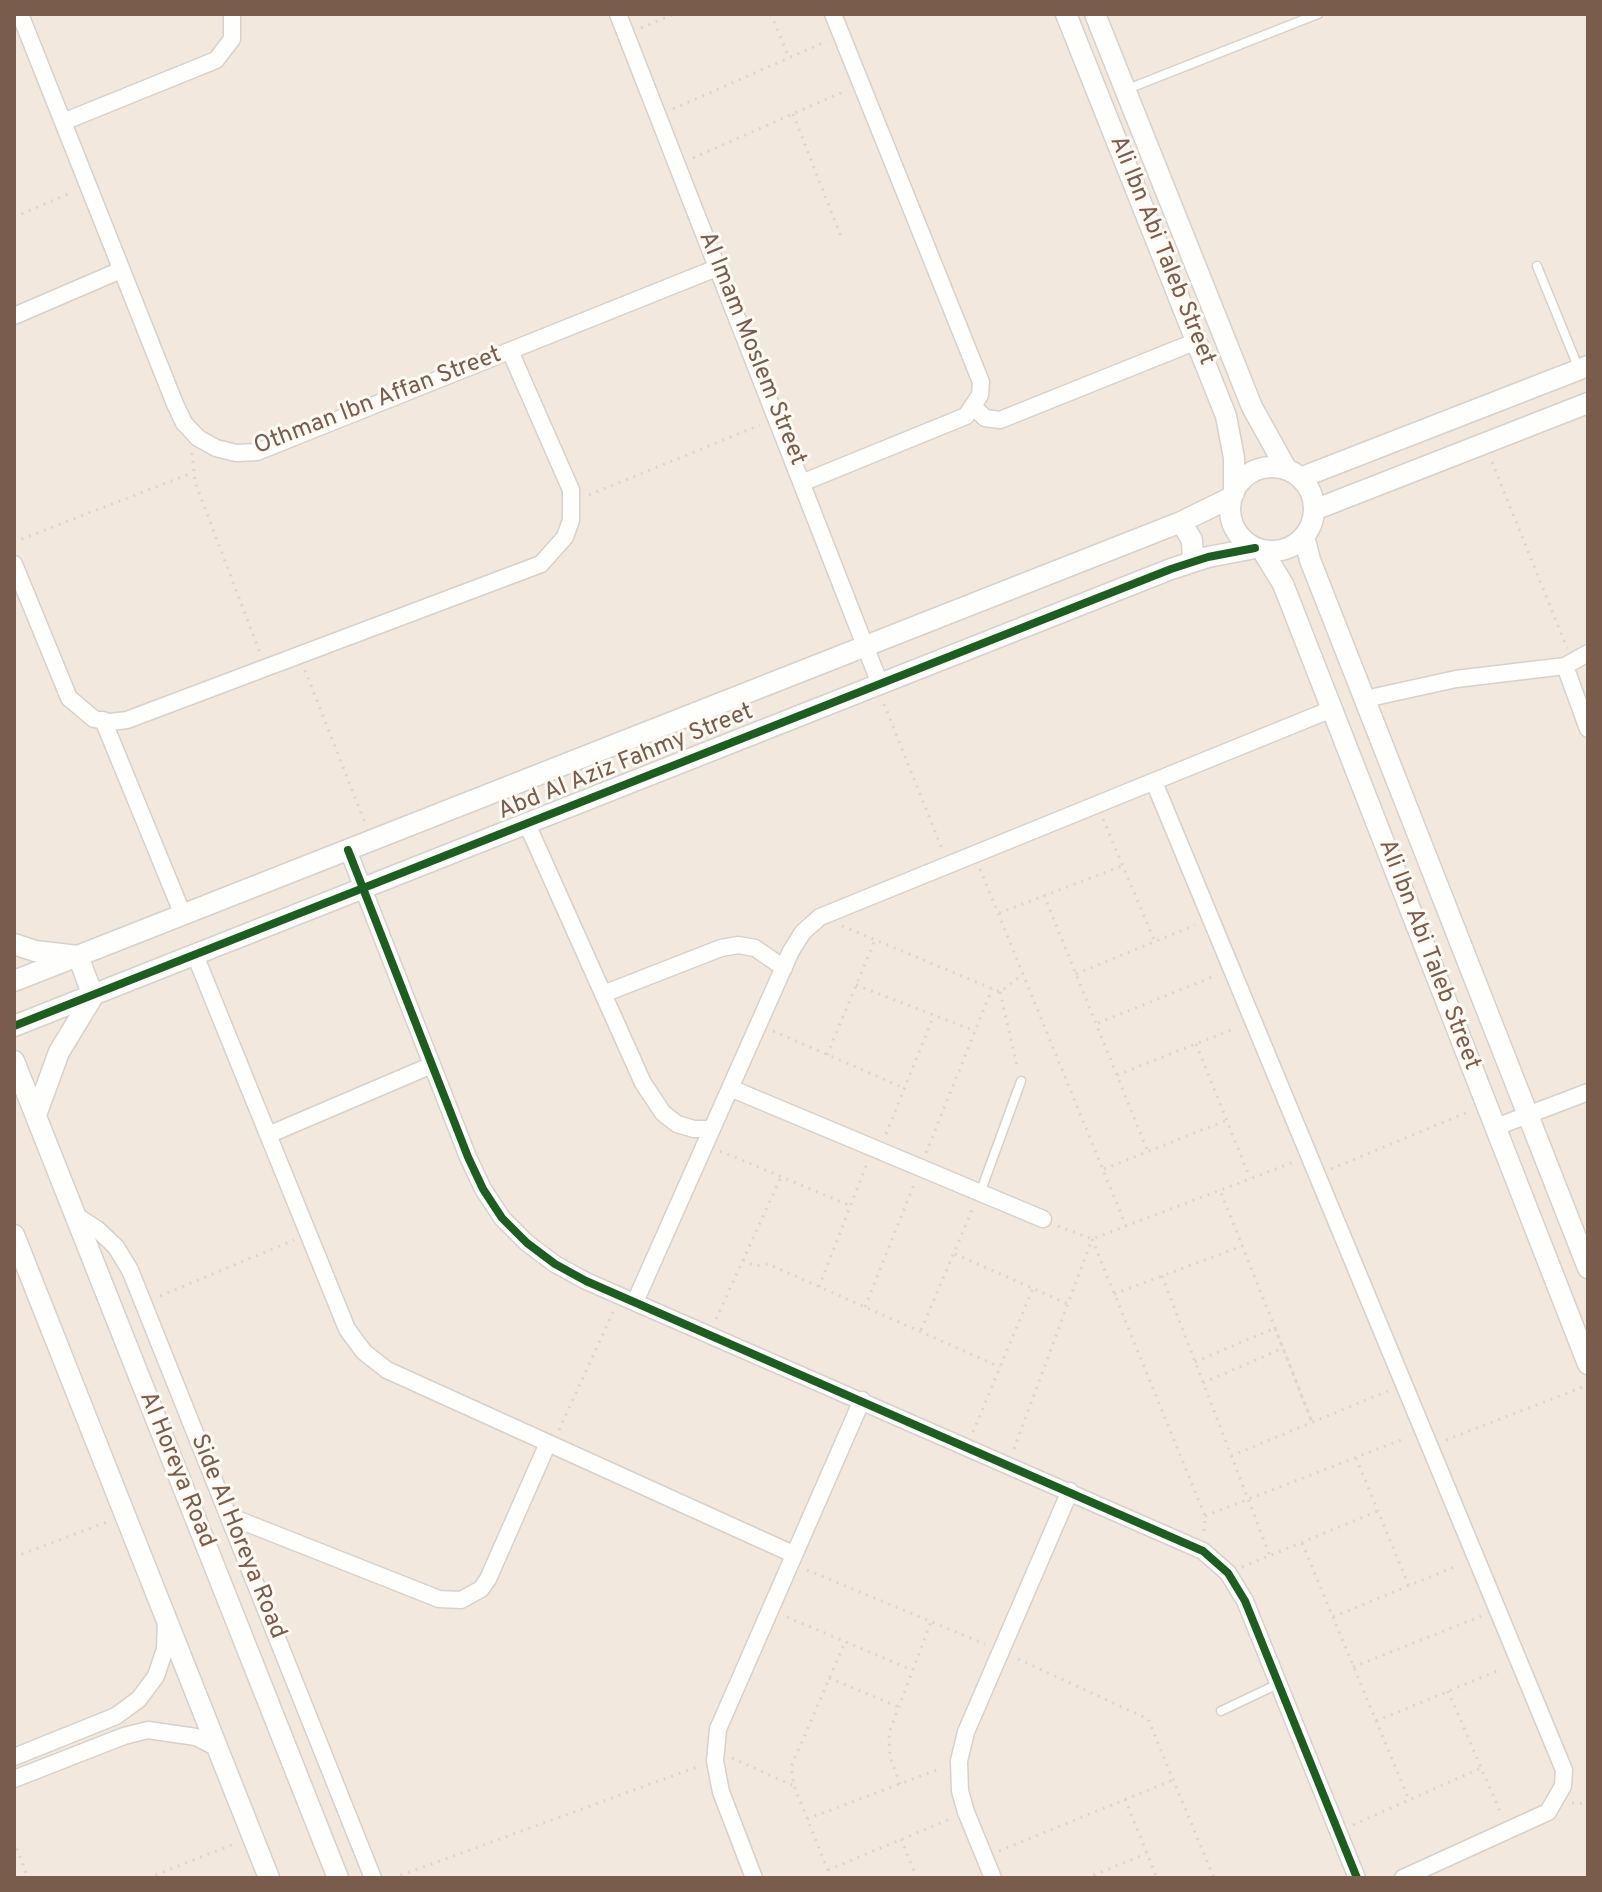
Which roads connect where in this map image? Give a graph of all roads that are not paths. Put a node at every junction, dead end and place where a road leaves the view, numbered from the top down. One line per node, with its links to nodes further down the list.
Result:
1 (20, 14): 9 (street)
2 (232, 14): 9 (street)
3 (618, 14): 11 (street, Al Imam Moslem Street)
4 (833, 14): 18 (street)
5 (1095, 14): 7 (street); 8 (street, Ali Ibn Abi Taleb Street)
6 (1318, 14): 8 (lane)
7 (1068, 19): 14 (street, Ali Ibn Abi Taleb Street)
8 (1125, 90): 19 (street, Ali Ibn Abi Taleb Street)
9 (63, 122): 12 (street)
10 (1537, 266): 16 (lane)
11 (719, 267): 15 (street, Othman Ibn Affan Street); 23 (street, Al Imam Moslem Street)
12 (121, 270): 13 (street); 15 (street, Othman Ibn Affan Street)
13 (14, 316)
14 (1197, 341): 18 (street); 20 (street, Ali Ibn Abi Taleb Street)
15 (510, 351): 40 (street)
16 (1584, 368): 21 (street)
17 (1588, 403): 25 (street)
18 (974, 407): 23 (street)
19 (1252, 407): 20 (street); 22 (street, Ali Ibn Abi Taleb Street)
20 (1226, 416): 24 (street, Ali Ibn Abi Taleb Street)
21 (1340, 463): 22 (street); 25 (street)
22 (1293, 474): 24 (street); 26 (street)
23 (804, 482): 34 (street, Al Imam Moslem Street)
24 (1233, 495): 27 (street, Abd Al Aziz Fahmy Street); 29 (street)
25 (1352, 495): 26 (street)
26 (1314, 510): 28 (street)
27 (1181, 522): 30 (street); 34 (street, Abd Al Aziz Fahmy Street)
28 (1304, 536): 29 (street); 32 (street, Ali Ibn Abi Taleb Street)
29 (1259, 549): 30 (street, Abd Al Aziz Fahmy Street); 33 (street, Ali Ibn Abi Taleb Street)
30 (1193, 561): 37 (street, Abd Al Aziz Fahmy Street)
31 (14, 564): 40 (street)
32 (1321, 587): 33 (street); 38 (street, Ali Ibn Abi Taleb Street)
33 (1289, 601): 39 (street, Ali Ibn Abi Taleb Street)
34 (866, 646): 37 (street, Al Imam Moslem Street); 44 (street, Abd Al Aziz Fahmy Street)
35 (1588, 653): 36 (street)
36 (1568, 664): 38 (street); 41 (street)
37 (878, 685): 43 (street, Abd Al Aziz Fahmy Street)
38 (1365, 699): 61 (street, Ali Ibn Abi Taleb Street)
39 (1332, 709): 42 (street); 62 (street, Ali Ibn Abi Taleb Street)
40 (103, 720): 46 (street)
41 (1588, 729)
42 (1154, 782): 50 (street); 89 (street)
43 (527, 824): 45 (street, Abd Al Aziz Fahmy Street); 52 (street)
44 (348, 850): 45 (street); 46 (street, Abd Al Aziz Fahmy Street)
45 (364, 888): 48 (street, Abd Al Aziz Fahmy Street); 56 (street)
46 (183, 915): 49 (street, Abd Al Aziz Fahmy Street)
47 (14, 944): 49 (street)
48 (195, 955): 53 (street, Abd Al Aziz Fahmy Street); 64 (street)
49 (78, 956): 51 (street, Abd Al Aziz Fahmy Street); 53 (street)
50 (784, 968): 52 (street); 58 (street)
51 (14, 981)
52 (603, 994): 63 (street)
53 (93, 996): 54 (street, Abd Al Aziz Fahmy Street); 60 (street)
54 (14, 1026)
55 (14, 1061): 60 (street, Al Horeya Road)
56 (432, 1065): 64 (street); 70 (street)
57 (1021, 1081): 65 (lane)
58 (730, 1088): 63 (street); 65 (street)
59 (1588, 1092): 61 (street)
60 (36, 1115): 66 (street, Al Horeya Road)
61 (1528, 1115): 62 (street); 69 (street, Ali Ibn Abi Taleb Street)
62 (1496, 1127): 71 (street, Ali Ibn Abi Taleb Street)
63 (712, 1129): 70 (street)
64 (268, 1135): 73 (street)
65 (979, 1194): 67 (street)
66 (75, 1215): 75 (street, Side Al Horeya Road); 84 (street, Al Horeya Road)
67 (1043, 1219)
68 (14, 1235): 77 (street)
69 (1588, 1268)
70 (628, 1299): 72 (street)
71 (1588, 1364)
72 (862, 1400): 74 (street); 76 (street)
73 (550, 1444): 75 (street); 76 (street)
74 (1070, 1491): 78 (street); 87 (street)
75 (229, 1516): 85 (street, Side Al Horeya Road)
76 (791, 1558): 86 (street)
77 (167, 1620): 80 (street); 81 (street)
78 (1278, 1684): 79 (lane); 88 (street)
79 (1221, 1711)
80 (217, 1748): 82 (street); 83 (street)
81 (14, 1757)
82 (14, 1779)
83 (269, 1878)
84 (338, 1878)
85 (373, 1878)
86 (754, 1878)
87 (993, 1878)
88 (1357, 1878)
89 (1403, 1878)

